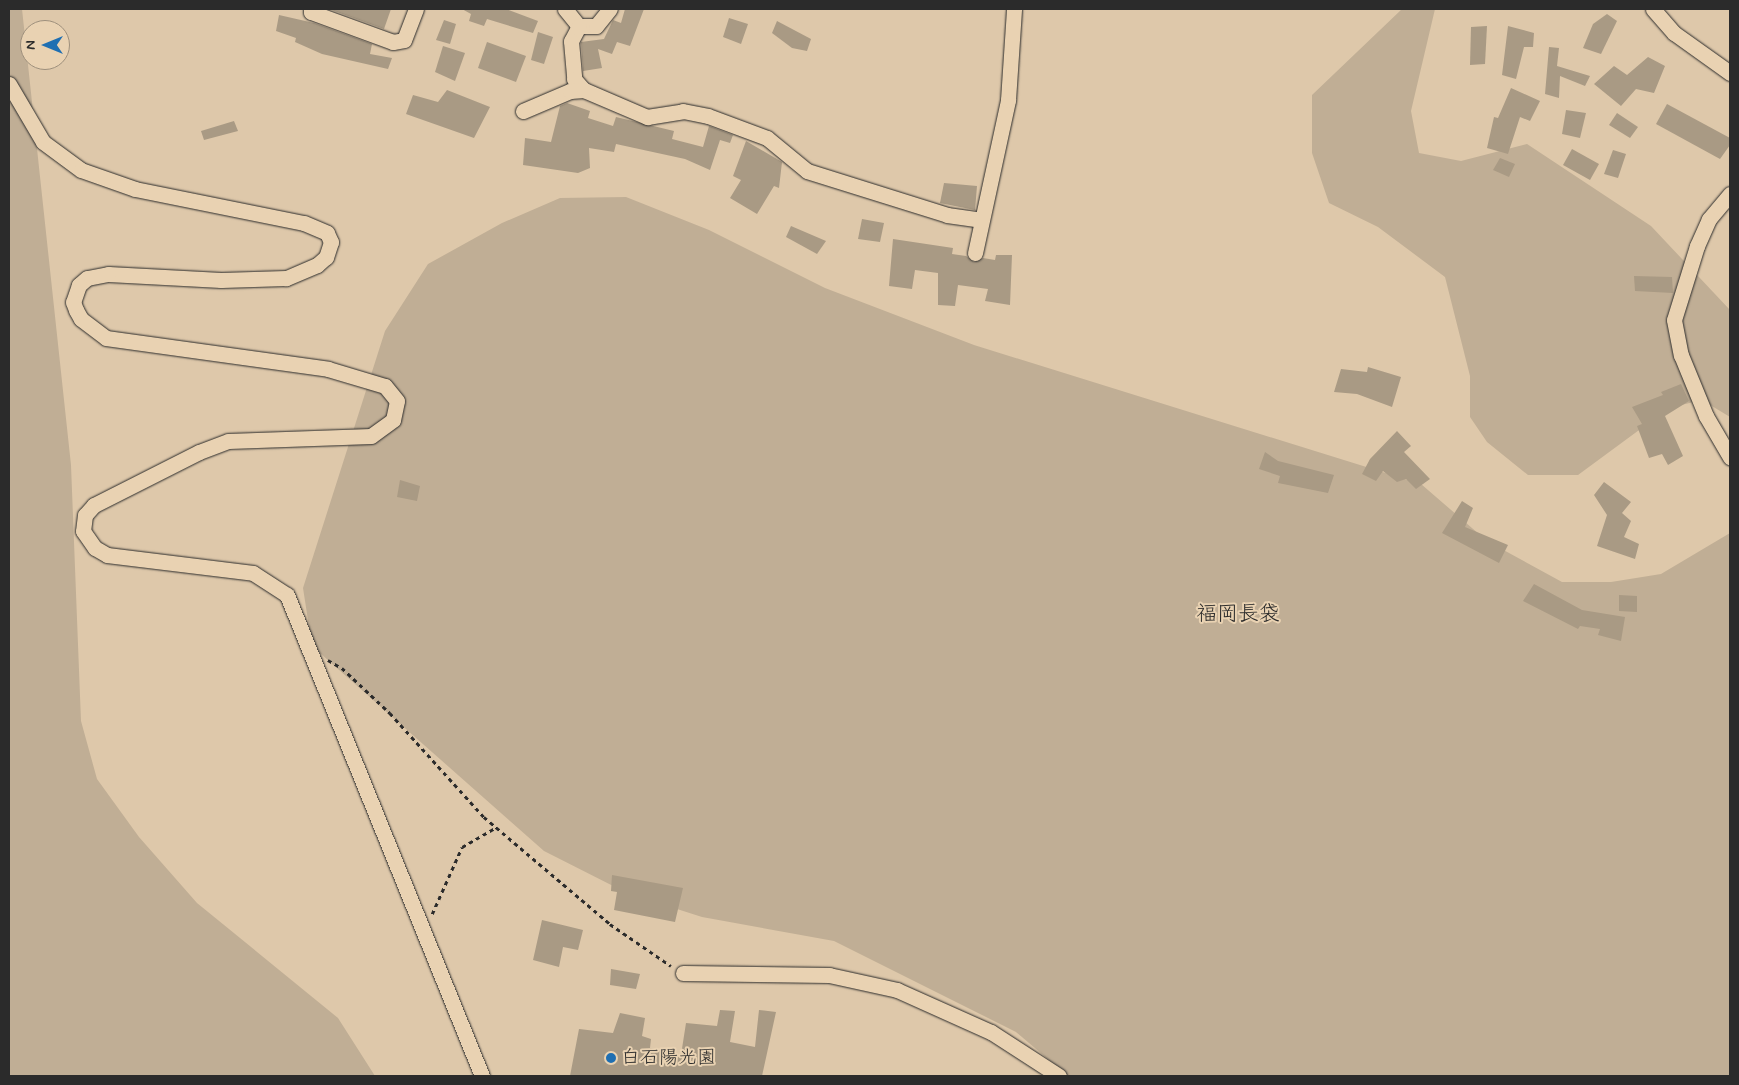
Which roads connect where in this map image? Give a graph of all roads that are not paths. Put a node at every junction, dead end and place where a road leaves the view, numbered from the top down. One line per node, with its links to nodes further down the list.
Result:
1 (311, 9): 2 (street)
2 (416, 9)
3 (566, 9): 7 (street)
4 (610, 9): 7 (street)
5 (1014, 9): 13 (street)
6 (1654, 9): 8 (street)
7 (579, 26): 10 (street)
8 (1730, 73)
9 (9, 84): 17 (street)
10 (584, 90): 11 (street); 13 (street)
11 (523, 111)
12 (1730, 194): 15 (street)
13 (981, 220): 14 (street)
14 (975, 253)
15 (1730, 458)
16 (683, 973): 18 (street)
17 (482, 1076)
18 (1058, 1076)

